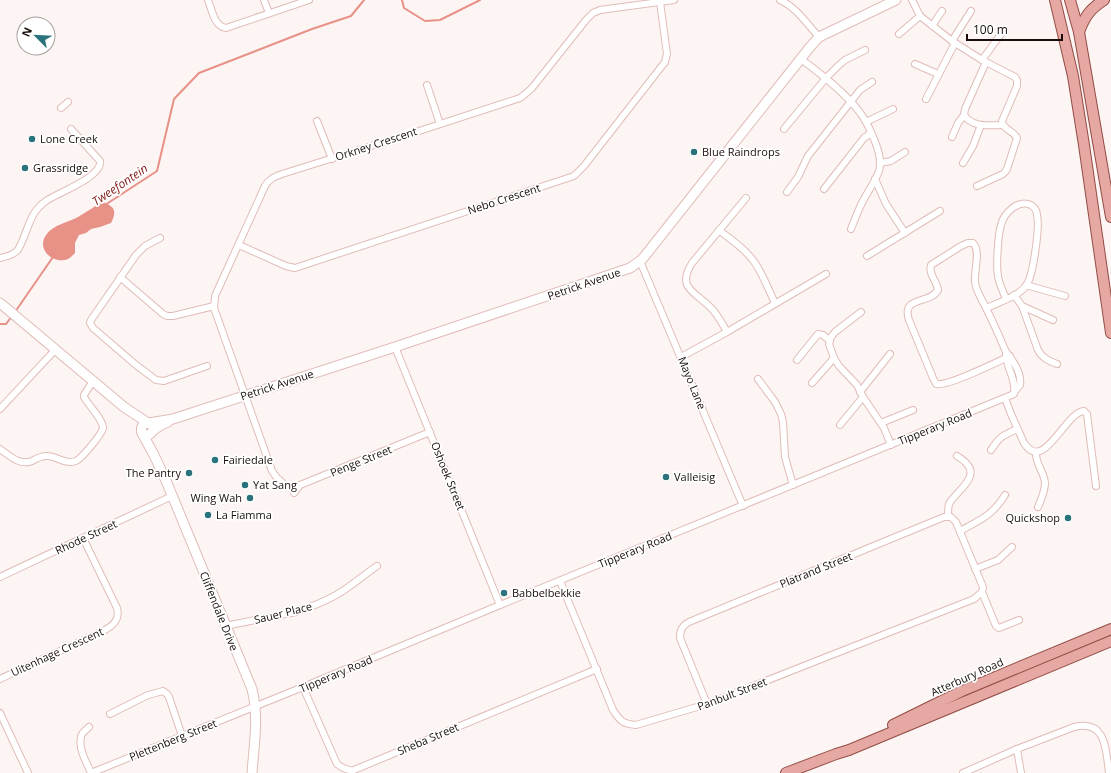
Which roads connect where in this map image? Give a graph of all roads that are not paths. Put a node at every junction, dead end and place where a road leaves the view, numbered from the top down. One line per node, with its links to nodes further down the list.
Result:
1 (208, 0): 16 (street)
2 (264, 0): 16 (street)
3 (309, 0): 16 (street)
4 (674, 0): 13 (street, Orkney Crescent)
5 (780, 0): 22 (street)
6 (896, 0): 22 (street, Petrick Avenue)
7 (912, 0): 17 (street)
8 (1055, 0): 80 (main road)
9 (1070, 0): 20 (main road)
10 (1104, 0): 20 (main road)
11 (1108, 0): 12 (street)
12 (1111, 0)
13 (660, 2): 40 (street, Orkney Crescent); 62 (street, Nebo Crescent)
14 (942, 11): 18 (street)
15 (971, 11): 23 (street)
16 (269, 13)
17 (920, 16): 18 (street); 21 (street)
18 (932, 26): 23 (street)
19 (1004, 30): 26 (street)
20 (1079, 32): 57 (main road)
21 (899, 34)
22 (819, 37): 25 (street, Petrick Avenue)
23 (953, 42): 26 (street); 28 (street)
24 (865, 50): 29 (street)
25 (801, 59): 29 (street); 65 (street, Petrick Avenue)
26 (984, 61): 37 (street); 42 (street)
27 (915, 64): 28 (street)
28 (938, 74): 32 (street)
29 (826, 78): 34 (street); 44 (street)
30 (872, 82): 34 (street)
31 (427, 85): 40 (street)
32 (926, 99)
33 (68, 102): 35 (street)
34 (851, 102): 39 (street); 54 (street)
35 (61, 108)
36 (893, 109): 39 (street)
37 (964, 115): 41 (street); 46 (street)
38 (317, 121): 48 (street)
39 (866, 122): 45 (street)
40 (440, 124): 48 (street, Orkney Crescent)
41 (981, 125): 42 (street); 50 (street)
42 (1003, 125): 52 (street)
43 (71, 129): 64 (street)
44 (784, 129)
45 (871, 133): 49 (street); 53 (street)
46 (952, 136)
47 (905, 152): 49 (street)
48 (332, 159): 62 (street, Orkney Crescent)
49 (880, 163): 51 (street)
50 (963, 163)
51 (876, 179): 58 (street); 60 (street)
52 (977, 186)
53 (824, 189)
54 (787, 192)
55 (746, 198): 59 (street)
56 (940, 211): 60 (street)
57 (1111, 217)
58 (851, 229)
59 (719, 230): 72 (street); 79 (street)
60 (904, 233): 63 (street)
61 (160, 238): 67 (street)
62 (239, 245): 74 (street, Orkney Crescent)
63 (867, 256)
64 (0, 258)
65 (640, 261): 82 (street, Petrick Avenue); 86 (street, Mayo Lane)
66 (826, 274): 72 (street)
67 (120, 277): 74 (street); 90 (street)
68 (1026, 286): 69 (street); 70 (street); 71 (street)
69 (1014, 294): 71 (street); 75 (street)
70 (1065, 296)
71 (1006, 299): 76 (street)
72 (775, 303): 79 (street)
73 (0, 304): 83 (street, Cliffendale Drive)
74 (214, 306): 95 (street)
75 (1022, 306): 78 (street); 89 (street)
76 (987, 308): 85 (street); 85 (street)
77 (861, 312): 81 (street)
78 (1053, 320)
79 (727, 332): 86 (street)
80 (1111, 333)
81 (830, 340): 87 (street); 88 (street)
82 (395, 347): 95 (street, Petrick Avenue); 103 (street, Oshoek Street)
83 (55, 350): 92 (street, Cliffendale Drive); 97 (street)
84 (890, 354): 94 (street)
85 (1007, 356): 96 (street, Tipperary Road)
86 (681, 357): 115 (street, Mayo Lane)
87 (834, 358): 93 (street); 94 (street)
88 (797, 360)
89 (1057, 364)
90 (207, 366)
91 (758, 379): 110 (street)
92 (93, 381): 101 (street, Cliffendale Drive); 105 (street)
93 (812, 383)
94 (862, 394): 99 (street); 100 (street)
95 (244, 395): 101 (street, Petrick Avenue); 109 (street)
96 (1005, 398): 102 (street); 104 (street, Tipperary Road)
97 (0, 409)
98 (913, 410): 99 (street)
99 (881, 423): 104 (street)
100 (840, 426)
101 (148, 428): 114 (street, Cliffendale Drive)
102 (1017, 429): 106 (street); 107 (street)
103 (430, 432): 112 (street, Penge Street); 126 (street, Oshoek Street)
104 (891, 445): 110 (street, Tipperary Road)
105 (0, 449)
106 (991, 450)
107 (1036, 452): 111 (street); 116 (street)
108 (957, 456): 117 (street)
109 (282, 482)
110 (793, 485): 115 (street, Tipperary Road)
111 (1096, 486)
112 (294, 493)
113 (1005, 495): 118 (street)
114 (172, 496): 119 (street, Rhode Street); 128 (street, Cliffendale Drive)
115 (743, 506): 124 (street, Tipperary Road)
116 (1038, 507)
117 (948, 517): 118 (street); 134 (street, Platrand Street)
118 (960, 531): 122 (street)
119 (83, 538): 123 (street, Rhode Street); 132 (street, Uitenhage Crescent)
120 (1012, 547): 122 (street)
121 (377, 566): 128 (street, Sauer Place)
122 (975, 569): 125 (street)
123 (0, 577)
124 (560, 581): 126 (street, Tipperary Road); 131 (street, Panbult Street)
125 (982, 592): 127 (street); 134 (street, Panbult Street)
126 (500, 605): 133 (street, Tipperary Road)
127 (1019, 620)
128 (225, 626): 135 (street, Cliffendale Drive)
129 (1111, 629): 141 (main road, Atterbury Road)
130 (1111, 641): 141 (main road, Atterbury Road)
131 (597, 669): 133 (street, Sheba Street); 134 (street, Panbult Street)
132 (0, 679)
133 (303, 687): 135 (street, Tipperary Road)
134 (707, 704)
135 (256, 706): 139 (street, Plettenberg Street); 144 (street, Cliffendale Drive)
136 (0, 713): 142 (street)
137 (110, 714): 139 (street)
138 (89, 727): 143 (street)
139 (182, 736): 143 (street, Plettenberg Street)
140 (1017, 749): 146 (street); 147 (street); 148 (street)
141 (836, 754): 145 (main road, Atterbury Road)
142 (28, 773)
143 (91, 773)
144 (252, 773)
145 (786, 773)
146 (963, 773)
147 (1021, 773)
148 (1109, 773)

